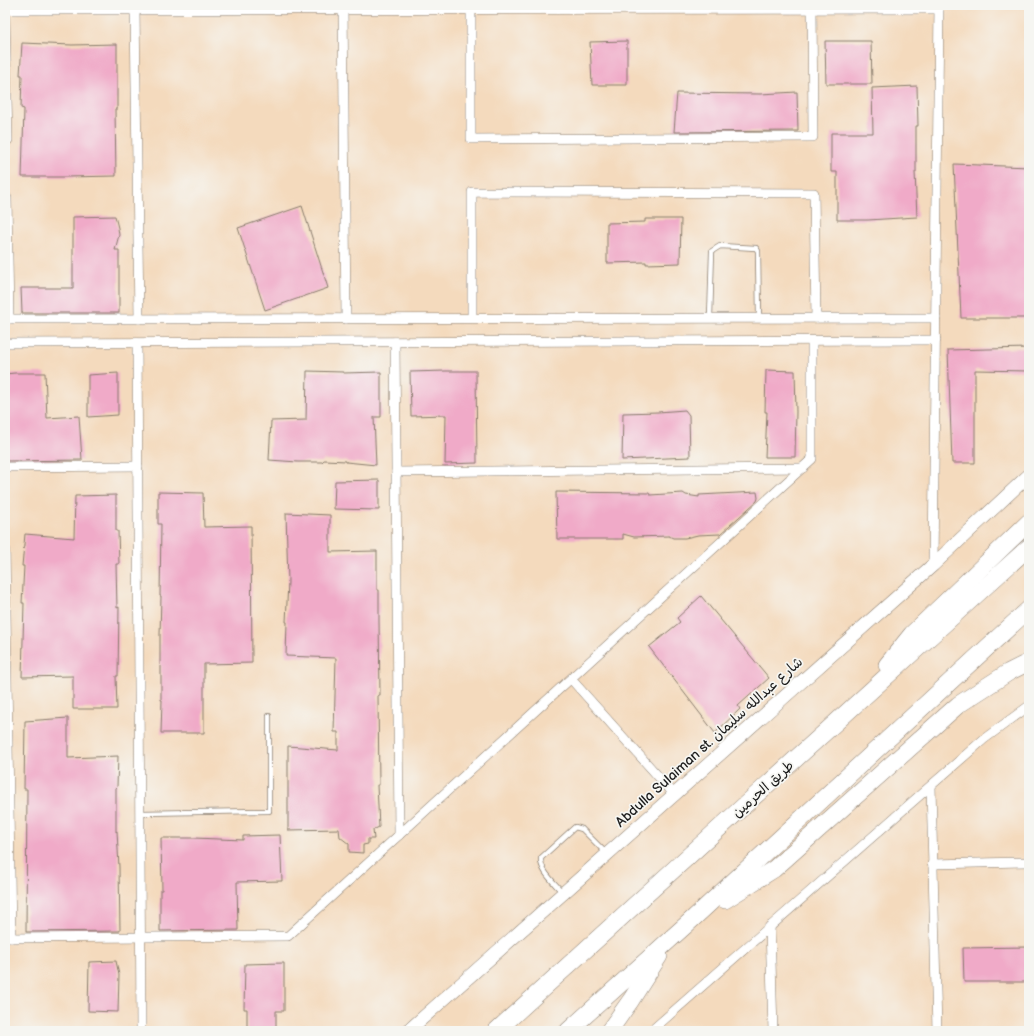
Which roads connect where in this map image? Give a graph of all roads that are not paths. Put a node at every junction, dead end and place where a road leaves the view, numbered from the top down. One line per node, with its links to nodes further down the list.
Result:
1 (471, 7): 2 (street); 3 (street); 7 (street)
2 (688, 7): 3 (street)
3 (812, 7): 4 (street)
4 (939, 7): 17 (street)
5 (83, 8): 8 (street); 9 (street)
6 (213, 8): 7 (street); 9 (street)
7 (343, 8): 20 (street)
8 (5, 10)
9 (135, 10): 19 (street)
10 (5, 16): 11 (street)
11 (5, 140)
12 (5, 198): 18 (street)
13 (472, 318): 14 (street); 16 (street); 20 (street)
14 (710, 318): 15 (street); 15 (lane)
15 (759, 318): 16 (street)
16 (816, 318): 17 (street)
17 (936, 318): 21 (street)
18 (7, 319): 19 (street)
19 (139, 319): 20 (street)
20 (346, 319)
21 (936, 340): 22 (street); 34 (street)
22 (812, 341): 23 (street); 28 (street)
23 (395, 342): 25 (street); 29 (street)
24 (5, 343): 25 (street)
25 (137, 343): 26 (street)
26 (138, 466): 27 (street); 45 (street)
27 (5, 467)
28 (802, 468): 29 (street); 38 (street)
29 (396, 472): 46 (street)
30 (1029, 475): 34 (main road, Abdulla Sulaiman st. شارع عبدالله سليمان)
31 (1029, 522): 41 (highway)
32 (1029, 547): 41 (highway, طريق الحرمين)
33 (5, 548): 35 (street)
34 (933, 565): 43 (main road, Abdulla Sulaiman st. شارع عبدالله سليمان)
35 (5, 594): 44 (street)
36 (1029, 609): 51 (highway)
37 (1029, 662): 51 (highway)
38 (571, 679): 43 (street); 46 (street)
39 (1029, 706): 42 (street)
40 (269, 716): 45 (lane)
41 (843, 716): 58 (highway, طريق الحرمين)
42 (931, 786): 49 (street); 52 (street)
43 (674, 794): 47 (main road, Abdulla Sulaiman st. شارع عبدالله سليمان)
44 (7, 809): 54 (street)
45 (140, 813): 53 (street)
46 (399, 835): 53 (street)
47 (607, 854): 50 (main road, Abdulla Sulaiman st. شارع عبدالله سليمان); 50 (lane)
48 (1029, 862): 49 (street)
49 (932, 864): 63 (street)
50 (563, 893): 57 (main road, Abdulla Sulaiman st. شارع عبدالله سليمان)
51 (686, 925): 55 (highway)
52 (770, 926): 61 (street); 62 (street)
53 (141, 937): 54 (street); 56 (street)
54 (8, 938)
55 (670, 939): 59 (highway); 60 (highway)
56 (141, 1031)
57 (408, 1031)
58 (496, 1031)
59 (568, 1031)
60 (609, 1031)
61 (651, 1031)
62 (773, 1031)
63 (938, 1031)

